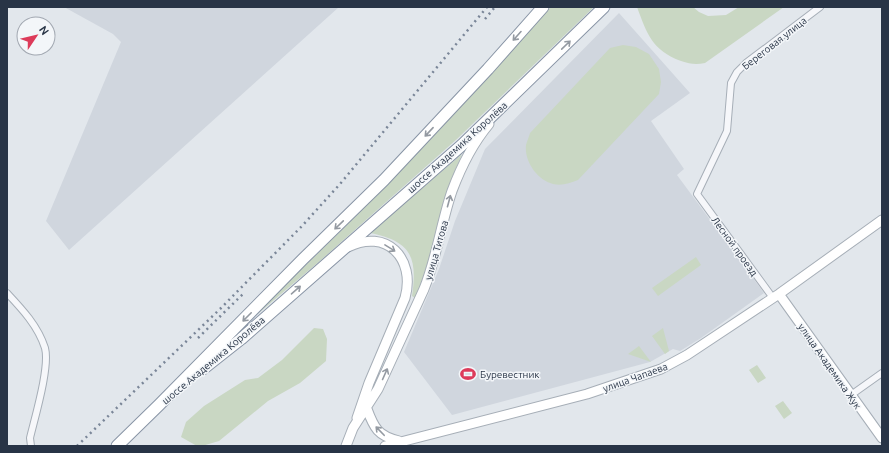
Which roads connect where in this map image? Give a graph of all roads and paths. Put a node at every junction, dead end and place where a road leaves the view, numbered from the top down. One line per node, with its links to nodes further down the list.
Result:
1 (543, 7): 12 (highway, шоссе Академика Королёва, one-way to 12)
2 (604, 7): 4 (highway, шоссе Академика Королёва, one-way to 2)
3 (820, 7): 5 (street, Береговая улица)
4 (508, 101): 7 (highway, шоссе Академика Королёва); 13 (street, улица Титова, one-way to 4)
5 (698, 194): 9 (street, Лесной проезд)
6 (882, 220): 9 (street, улица Чапаева)
7 (340, 251): 12 (highway, шоссе Академика Королёва, one-way to 7); 14 (street, one-way to 14)
8 (7, 293): 17 (street)
9 (776, 296): 11 (street, улица Академика Жук); 16 (street, улица Чапаева)
10 (882, 373): 11 (street)
11 (851, 395): 15 (street, улица Академика Жук)
12 (160, 405): 18 (highway)
13 (367, 409): 14 (street, улица Титова); 16 (street, one-way to 13)
14 (353, 428): 19 (street, улица Титова)
15 (882, 438)
16 (402, 442): 20 (street, улица Чапаева)
17 (31, 446)
18 (117, 446)
19 (346, 446)
20 (385, 446)

